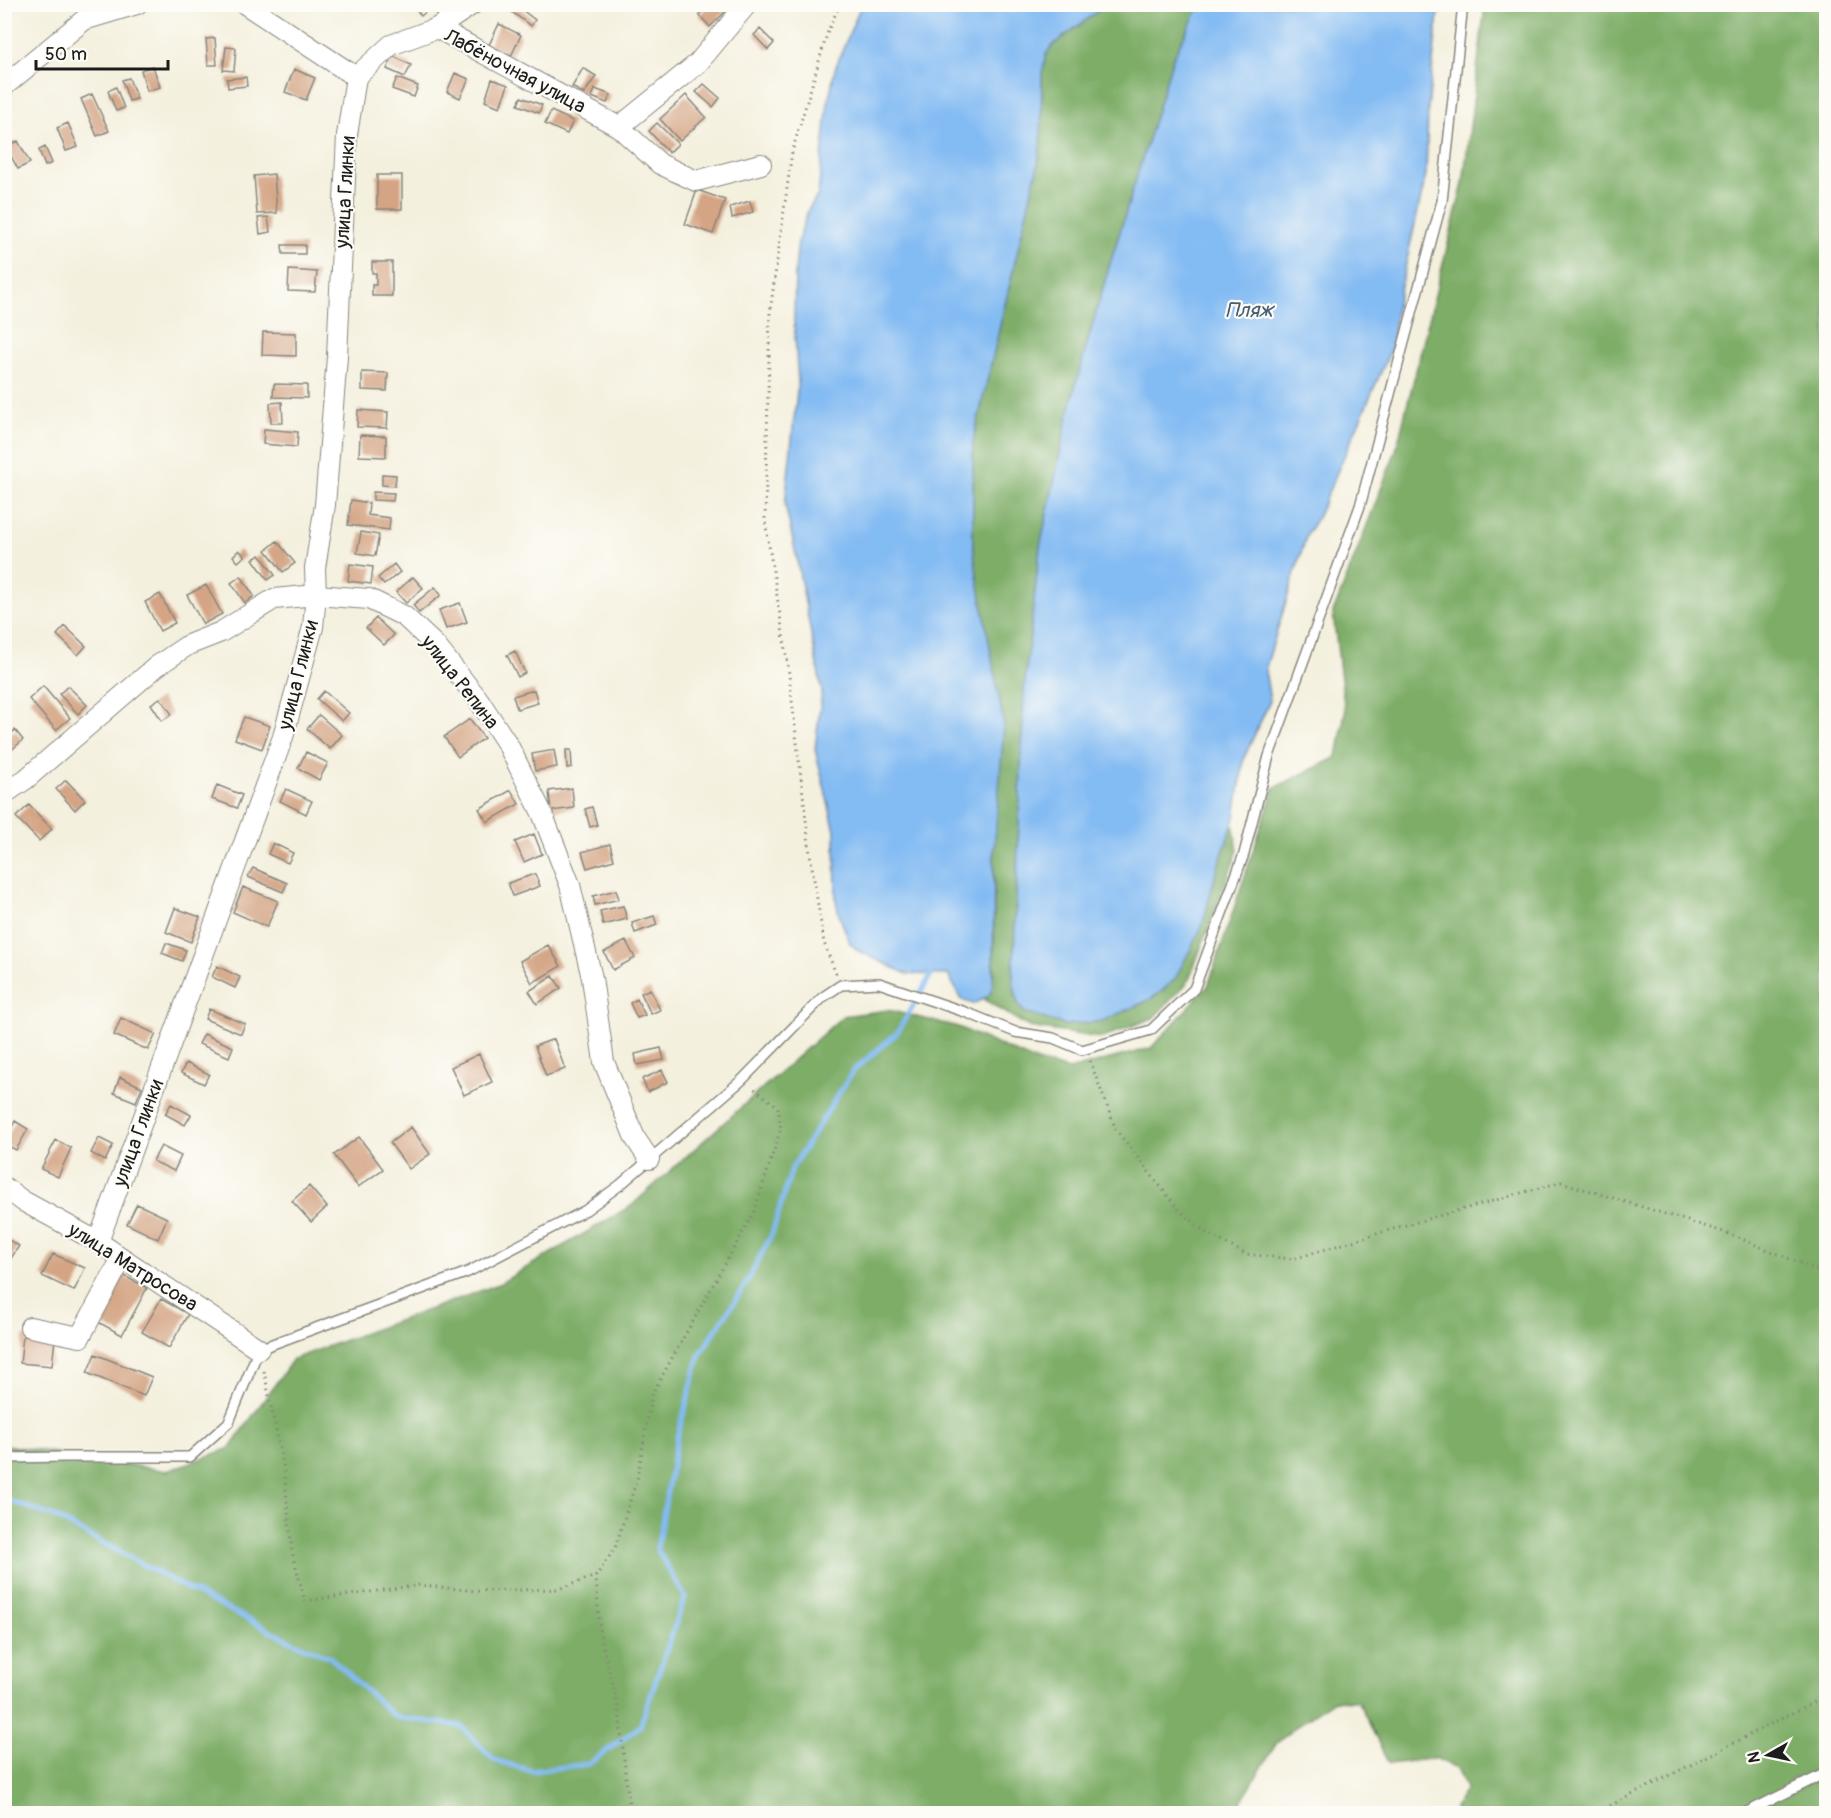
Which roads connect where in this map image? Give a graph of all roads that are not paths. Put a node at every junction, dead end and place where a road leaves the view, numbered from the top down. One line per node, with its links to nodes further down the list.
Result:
1 (137, 4): 6 (street)
2 (245, 4): 8 (street)
3 (474, 4): 7 (street)
4 (747, 4): 10 (street)
5 (1463, 4): 14 (lane)
6 (82, 12): 9 (street)
7 (437, 28): 8 (street, Лабёночная улица); 10 (street, Лабёночная улица)
8 (356, 77): 12 (street, улица Глинки)
9 (4, 86)
10 (619, 127): 11 (street, Лабёночная улица)
11 (761, 164)
12 (316, 595): 13 (street, улица Репина); 14 (street, улица Репина); 16 (street, улица Глинки)
13 (4, 794)
14 (649, 1159): 19 (lane)
15 (4, 1187): 16 (street, улица Матросова)
16 (98, 1242): 17 (street, улица Матросова)
17 (122, 1258): 18 (street); 19 (street, улица Матросова)
18 (30, 1327)
19 (259, 1349): 20 (lane)
20 (4, 1458)
21 (1827, 1773): 22 (lane)
22 (1743, 1814)

